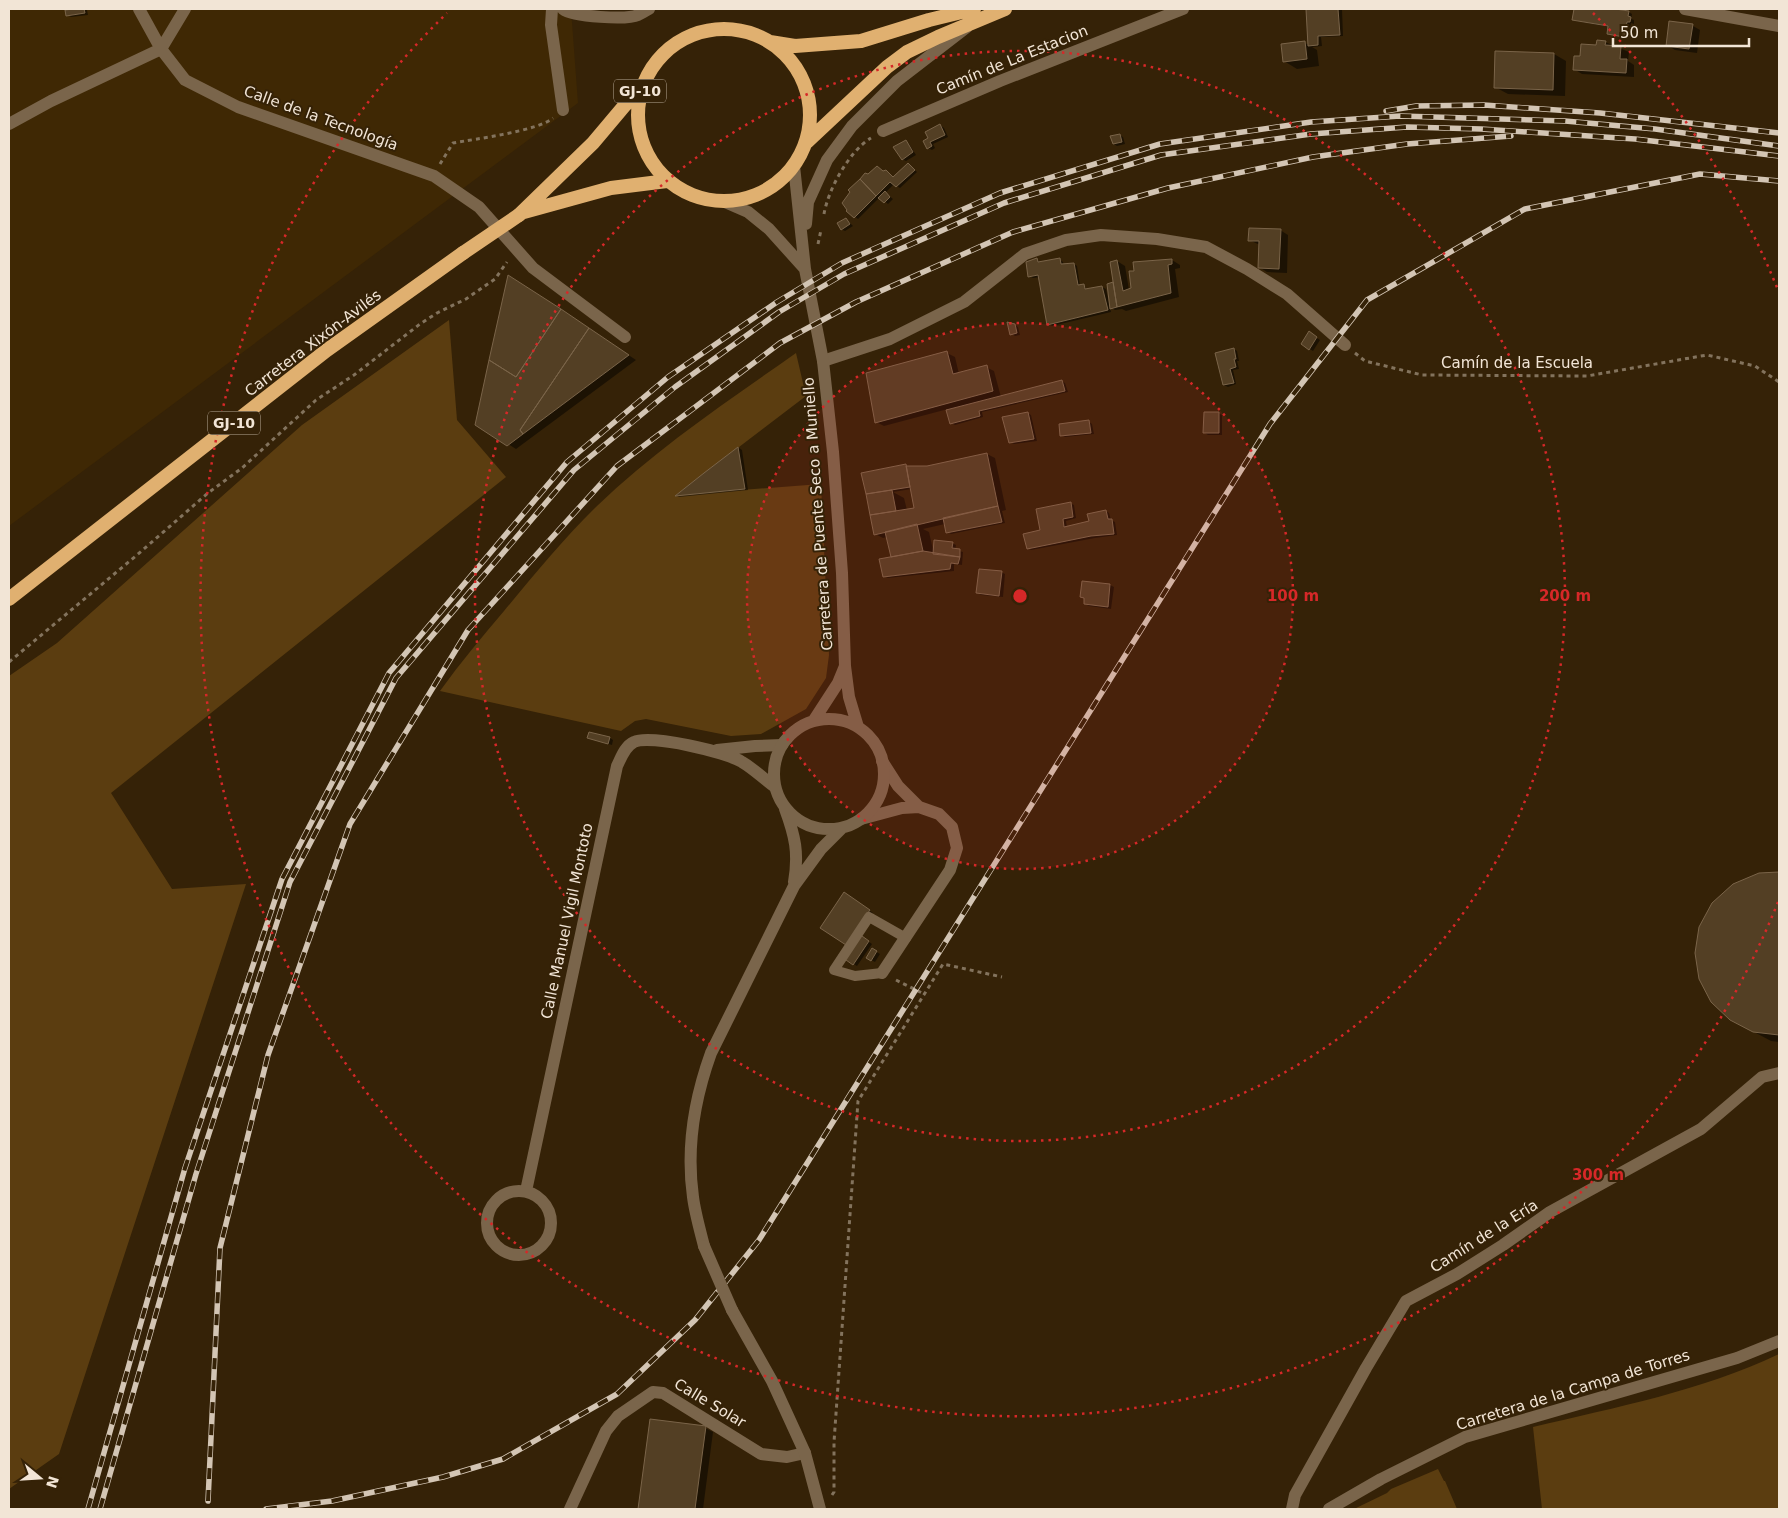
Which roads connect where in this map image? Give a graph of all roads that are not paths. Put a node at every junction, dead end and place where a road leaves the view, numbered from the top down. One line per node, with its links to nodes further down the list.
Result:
1 (139, 9): 12 (street, Calle de la Tecnología)
2 (185, 9): 12 (street)
3 (552, 9): 14 (street)
4 (563, 9): 5 (street)
5 (649, 9)
6 (1005, 9): 9 (highway, GJ-10)
7 (1183, 9): 16 (street, Camín de La Estacion)
8 (1685, 9): 10 (street)
9 (974, 15): 11 (highway, GJ-10); 17 (highway, GJ-10); 22 (street)
10 (1779, 26)
11 (770, 42): 13 (highway, GJ-10); 17 (highway, GJ-10)
12 (161, 49): 15 (street); 24 (street, Calle de la Tecnología)
13 (639, 91): 19 (highway, GJ-10); 21 (highway, Carretera Xixón-Avilés / GJ-10)
14 (563, 110)
15 (9, 124)
16 (883, 131)
17 (806, 143): 18 (highway, GJ-10)
18 (794, 166): 20 (highway, GJ-10); 22 (street)
19 (667, 181): 20 (highway, GJ-10); 21 (highway, Carretera Xixón-Avilés / GJ-10)
20 (725, 202): 23 (street)
21 (521, 214): 27 (highway, Carretera Xixón-Avilés / GJ-10, bridge)
22 (803, 247): 23 (street, Carretera de Puente Seco a Muniello)
23 (805, 269): 26 (street, Carretera de Puente Seco a Muniello)
24 (624, 337)
25 (1346, 345): 26 (street)
26 (823, 361): 28 (street, Carretera de Puente Seco a Muniello)
27 (9, 598)
28 (845, 666): 29 (street, Carretera de Puente Seco a Muniello); 30 (street)
29 (814, 720): 30 (street); 31 (street)
30 (858, 727): 33 (street)
31 (782, 746): 32 (street, Calle Manuel Vigil Montoto); 34 (street)
32 (714, 750): 34 (street, Calle Manuel Vigil Montoto); 43 (street, Calle Manuel Vigil Montoto)
33 (882, 762): 36 (street); 37 (street)
34 (775, 787): 35 (street)
35 (784, 807): 38 (street); 39 (street)
36 (919, 807): 37 (street); 40 (street)
37 (861, 819): 38 (street)
38 (842, 828): 39 (street)
39 (794, 886): 45 (street, bridge)
40 (906, 938): 41 (street); 41 (lane)
41 (882, 973)
42 (1779, 1073): 48 (street, Camín de la Ería)
43 (526, 1191): 43 (street)
44 (1779, 1341): 49 (street, Carretera de la Campa de Torres)
45 (805, 1453): 46 (street, Calle Solar); 47 (street)
46 (570, 1509)
47 (820, 1509)
48 (1292, 1509)
49 (1329, 1509)

